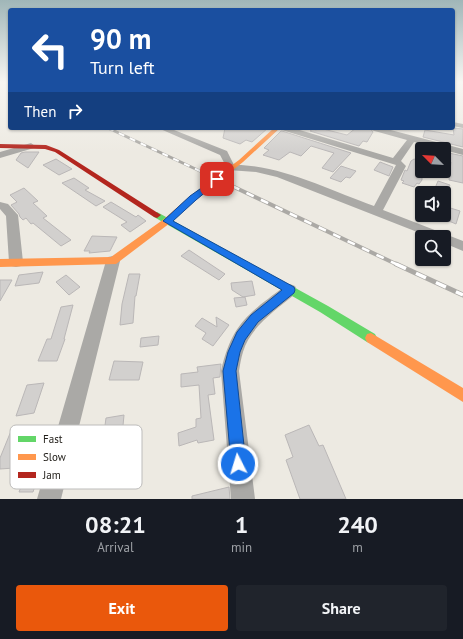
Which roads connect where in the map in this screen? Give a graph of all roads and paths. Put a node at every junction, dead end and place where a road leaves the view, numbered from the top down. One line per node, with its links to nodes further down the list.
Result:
1 (167, 130): 11 (street)
2 (275, 130): 11 (street)
3 (292, 130): 10 (street)
4 (382, 130): 5 (street)
5 (412, 138): 8 (street); 10 (street)
6 (0, 146): 7 (street)
7 (38, 146): 9 (street); 14 (street)
8 (463, 152)
9 (0, 155)
10 (396, 161): 13 (street)
11 (231, 168): 13 (street); 14 (street)
12 (0, 205): 19 (street)
13 (377, 211): 15 (street)
14 (168, 221): 18 (street); 21 (street)
15 (423, 230)
16 (451, 241): 17 (street)
17 (463, 246)
18 (113, 261): 19 (street); 23 (street)
19 (16, 262): 20 (street)
20 (0, 263)
21 (290, 290): 22 (street); 26 (street)
22 (463, 395)
23 (69, 425)
24 (52, 489): 25 (street)
25 (49, 499)
26 (243, 499)

